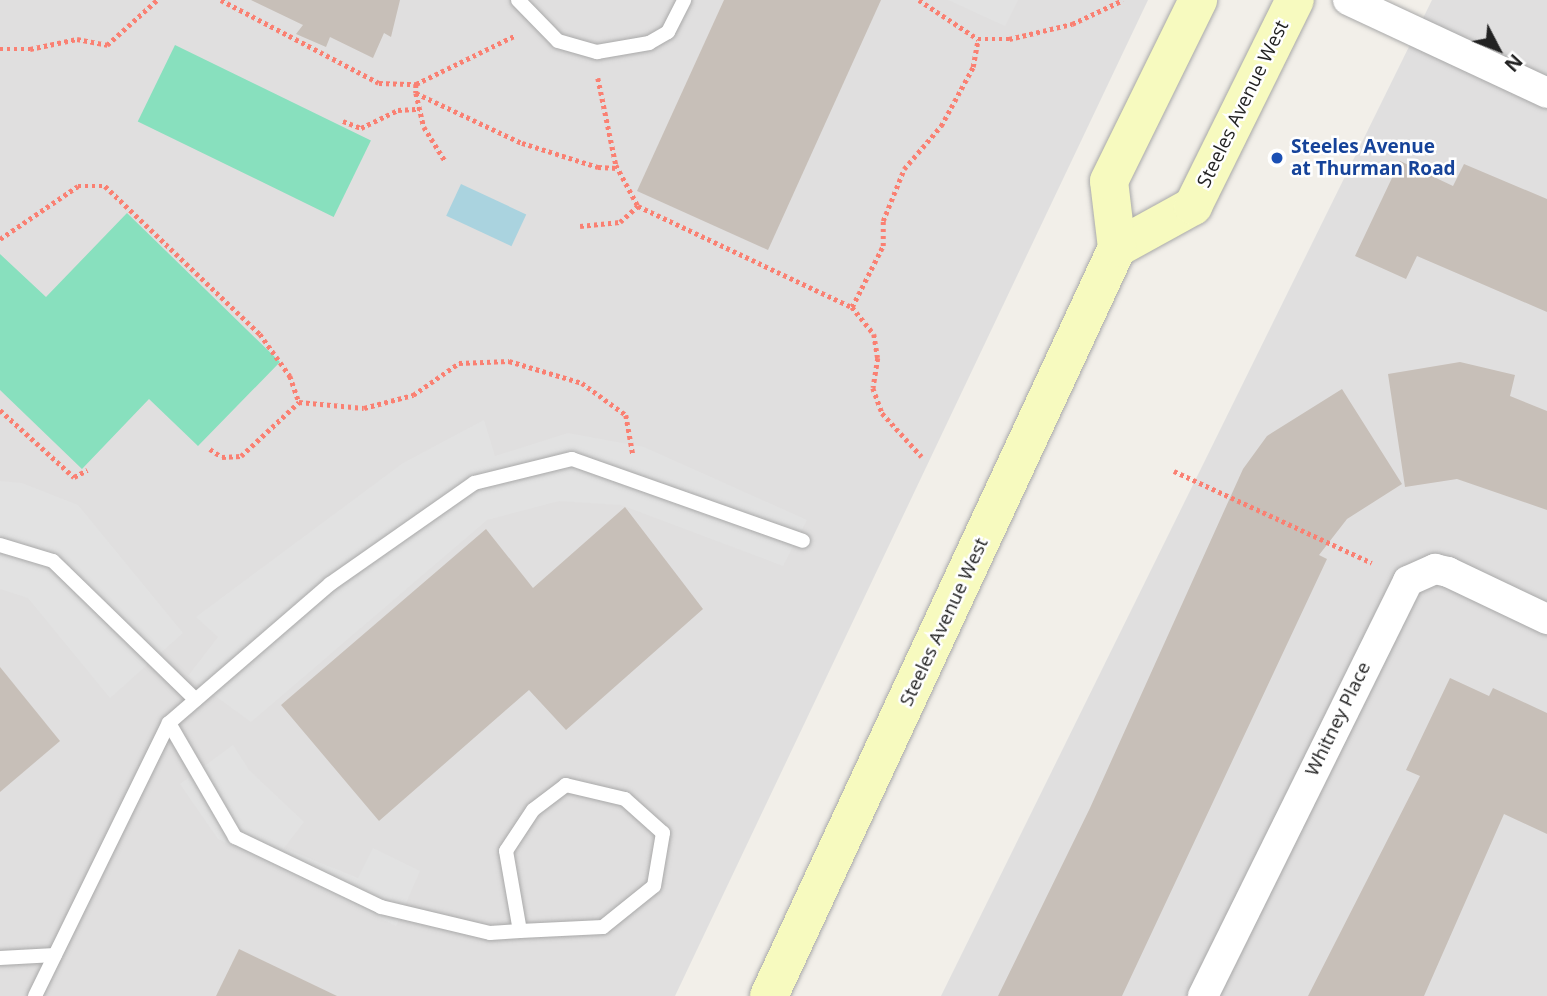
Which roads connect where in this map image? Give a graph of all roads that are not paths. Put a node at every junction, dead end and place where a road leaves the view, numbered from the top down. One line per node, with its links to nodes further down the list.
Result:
1 (518, 0): 2 (lane)
2 (684, 0)
3 (1198, 0): 7 (main road)
4 (1294, 0): 7 (main road, Steeles Avenue West)
5 (1348, 0): 6 (street)
6 (1547, 93)
7 (1117, 248): 17 (main road, Steeles Avenue West)
8 (803, 541): 11 (lane)
9 (0, 545): 11 (lane)
10 (1547, 619): 18 (street, Whitney Place)
11 (196, 700): 12 (lane)
12 (169, 723): 13 (lane); 14 (lane)
13 (520, 931): 13 (lane)
14 (55, 955): 15 (lane); 16 (lane)
15 (0, 958)
16 (35, 996)
17 (769, 996)
18 (1203, 996)

